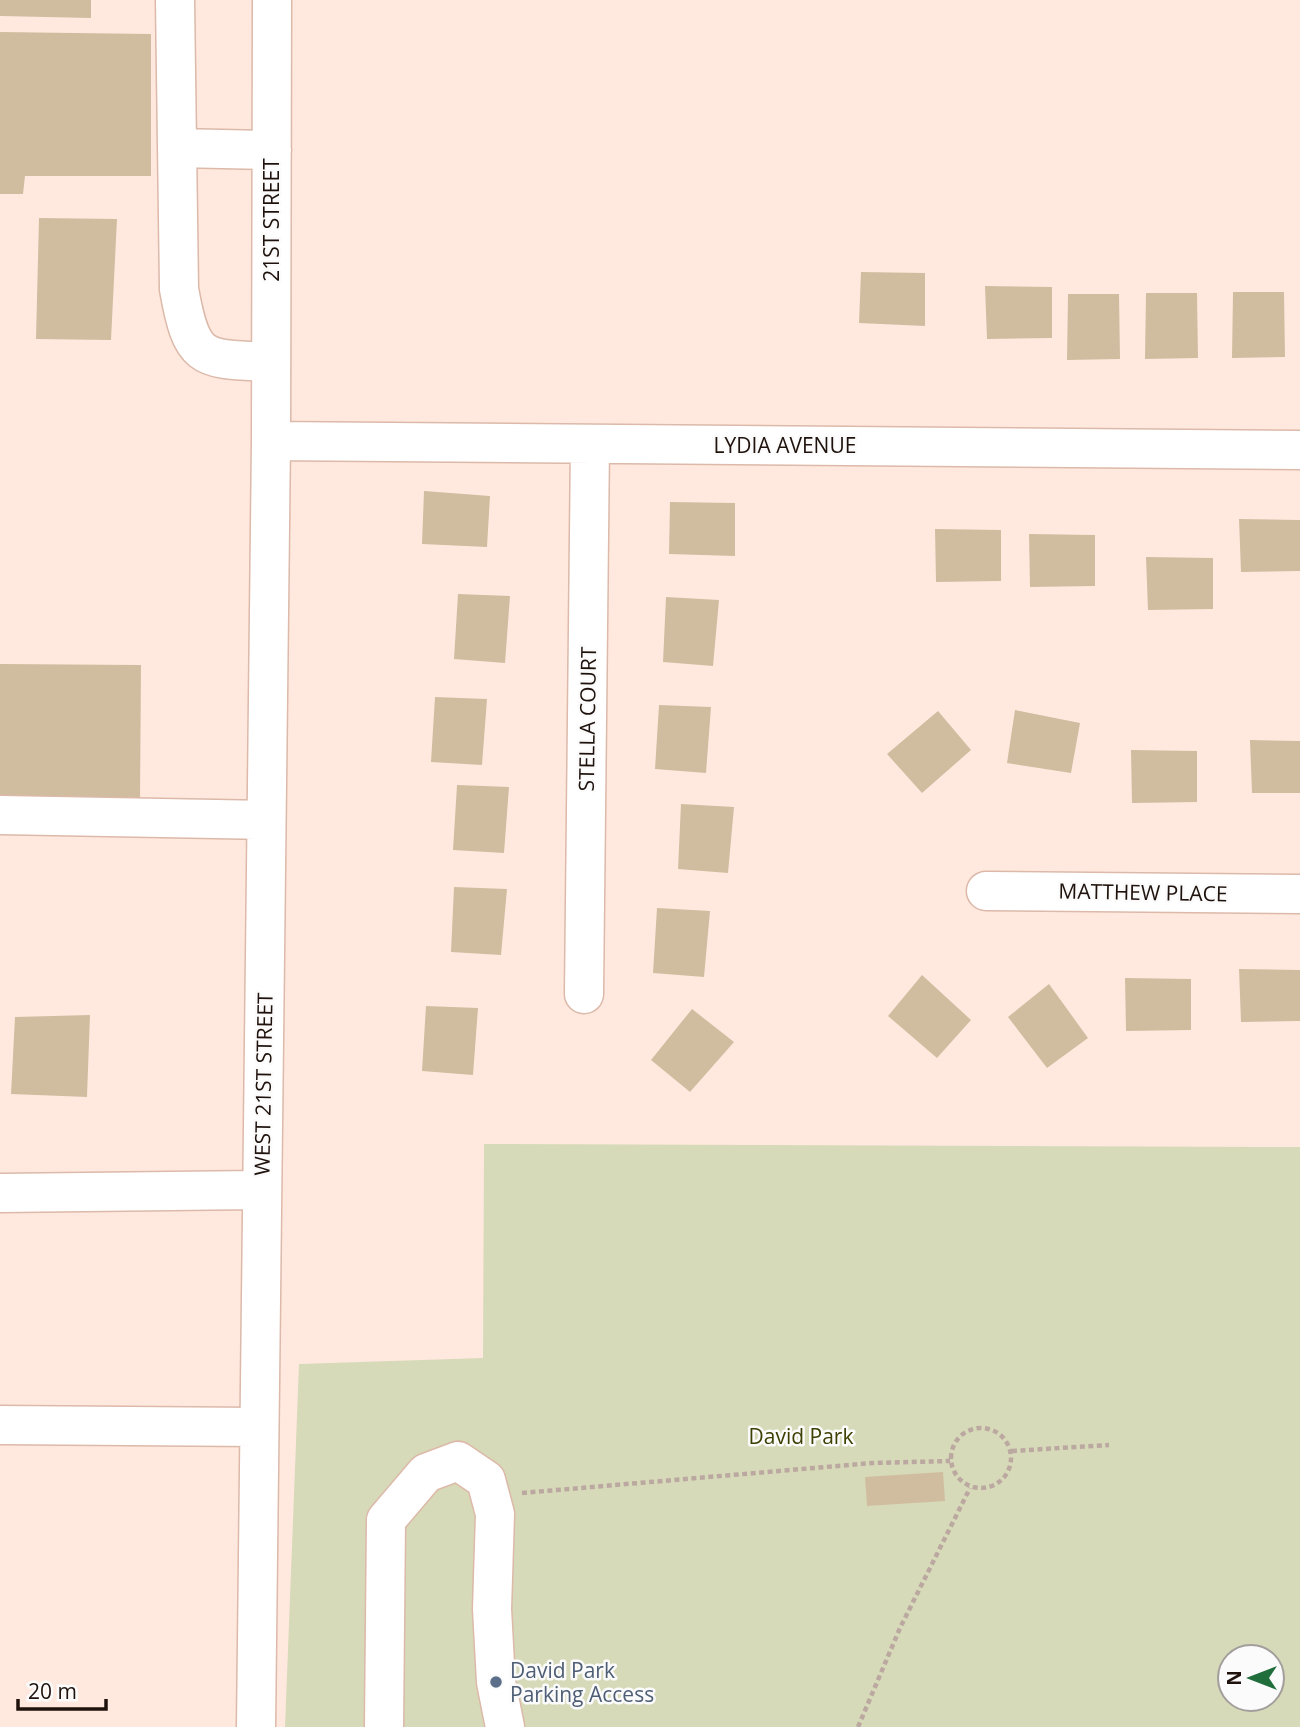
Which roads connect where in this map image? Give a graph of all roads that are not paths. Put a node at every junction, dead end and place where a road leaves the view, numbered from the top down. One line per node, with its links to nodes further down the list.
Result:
1 (176, 0): 3 (street)
2 (272, 0): 4 (street, 21ST STREET)
3 (177, 148): 4 (street); 5 (street)
4 (272, 150): 5 (street, 21ST STREET)
5 (271, 362): 6 (street, 21ST STREET)
6 (271, 441): 7 (street, LYDIA AVENUE); 10 (street, WEST 21ST STREET)
7 (590, 444): 8 (street, LYDIA AVENUE); 13 (street, STELLA COURT)
8 (1300, 450)
9 (0, 815): 10 (street)
10 (266, 820): 14 (street, WEST 21ST STREET)
11 (986, 891): 12 (street, MATTHEW PLACE)
12 (1300, 894)
13 (584, 994)
14 (262, 1190): 15 (street); 17 (street, WEST 21ST STREET)
15 (0, 1193)
16 (0, 1425): 17 (street)
17 (259, 1427): 18 (street, WEST 21ST STREET)
18 (256, 1727)
19 (384, 1727): 20 (street)
20 (505, 1727)

